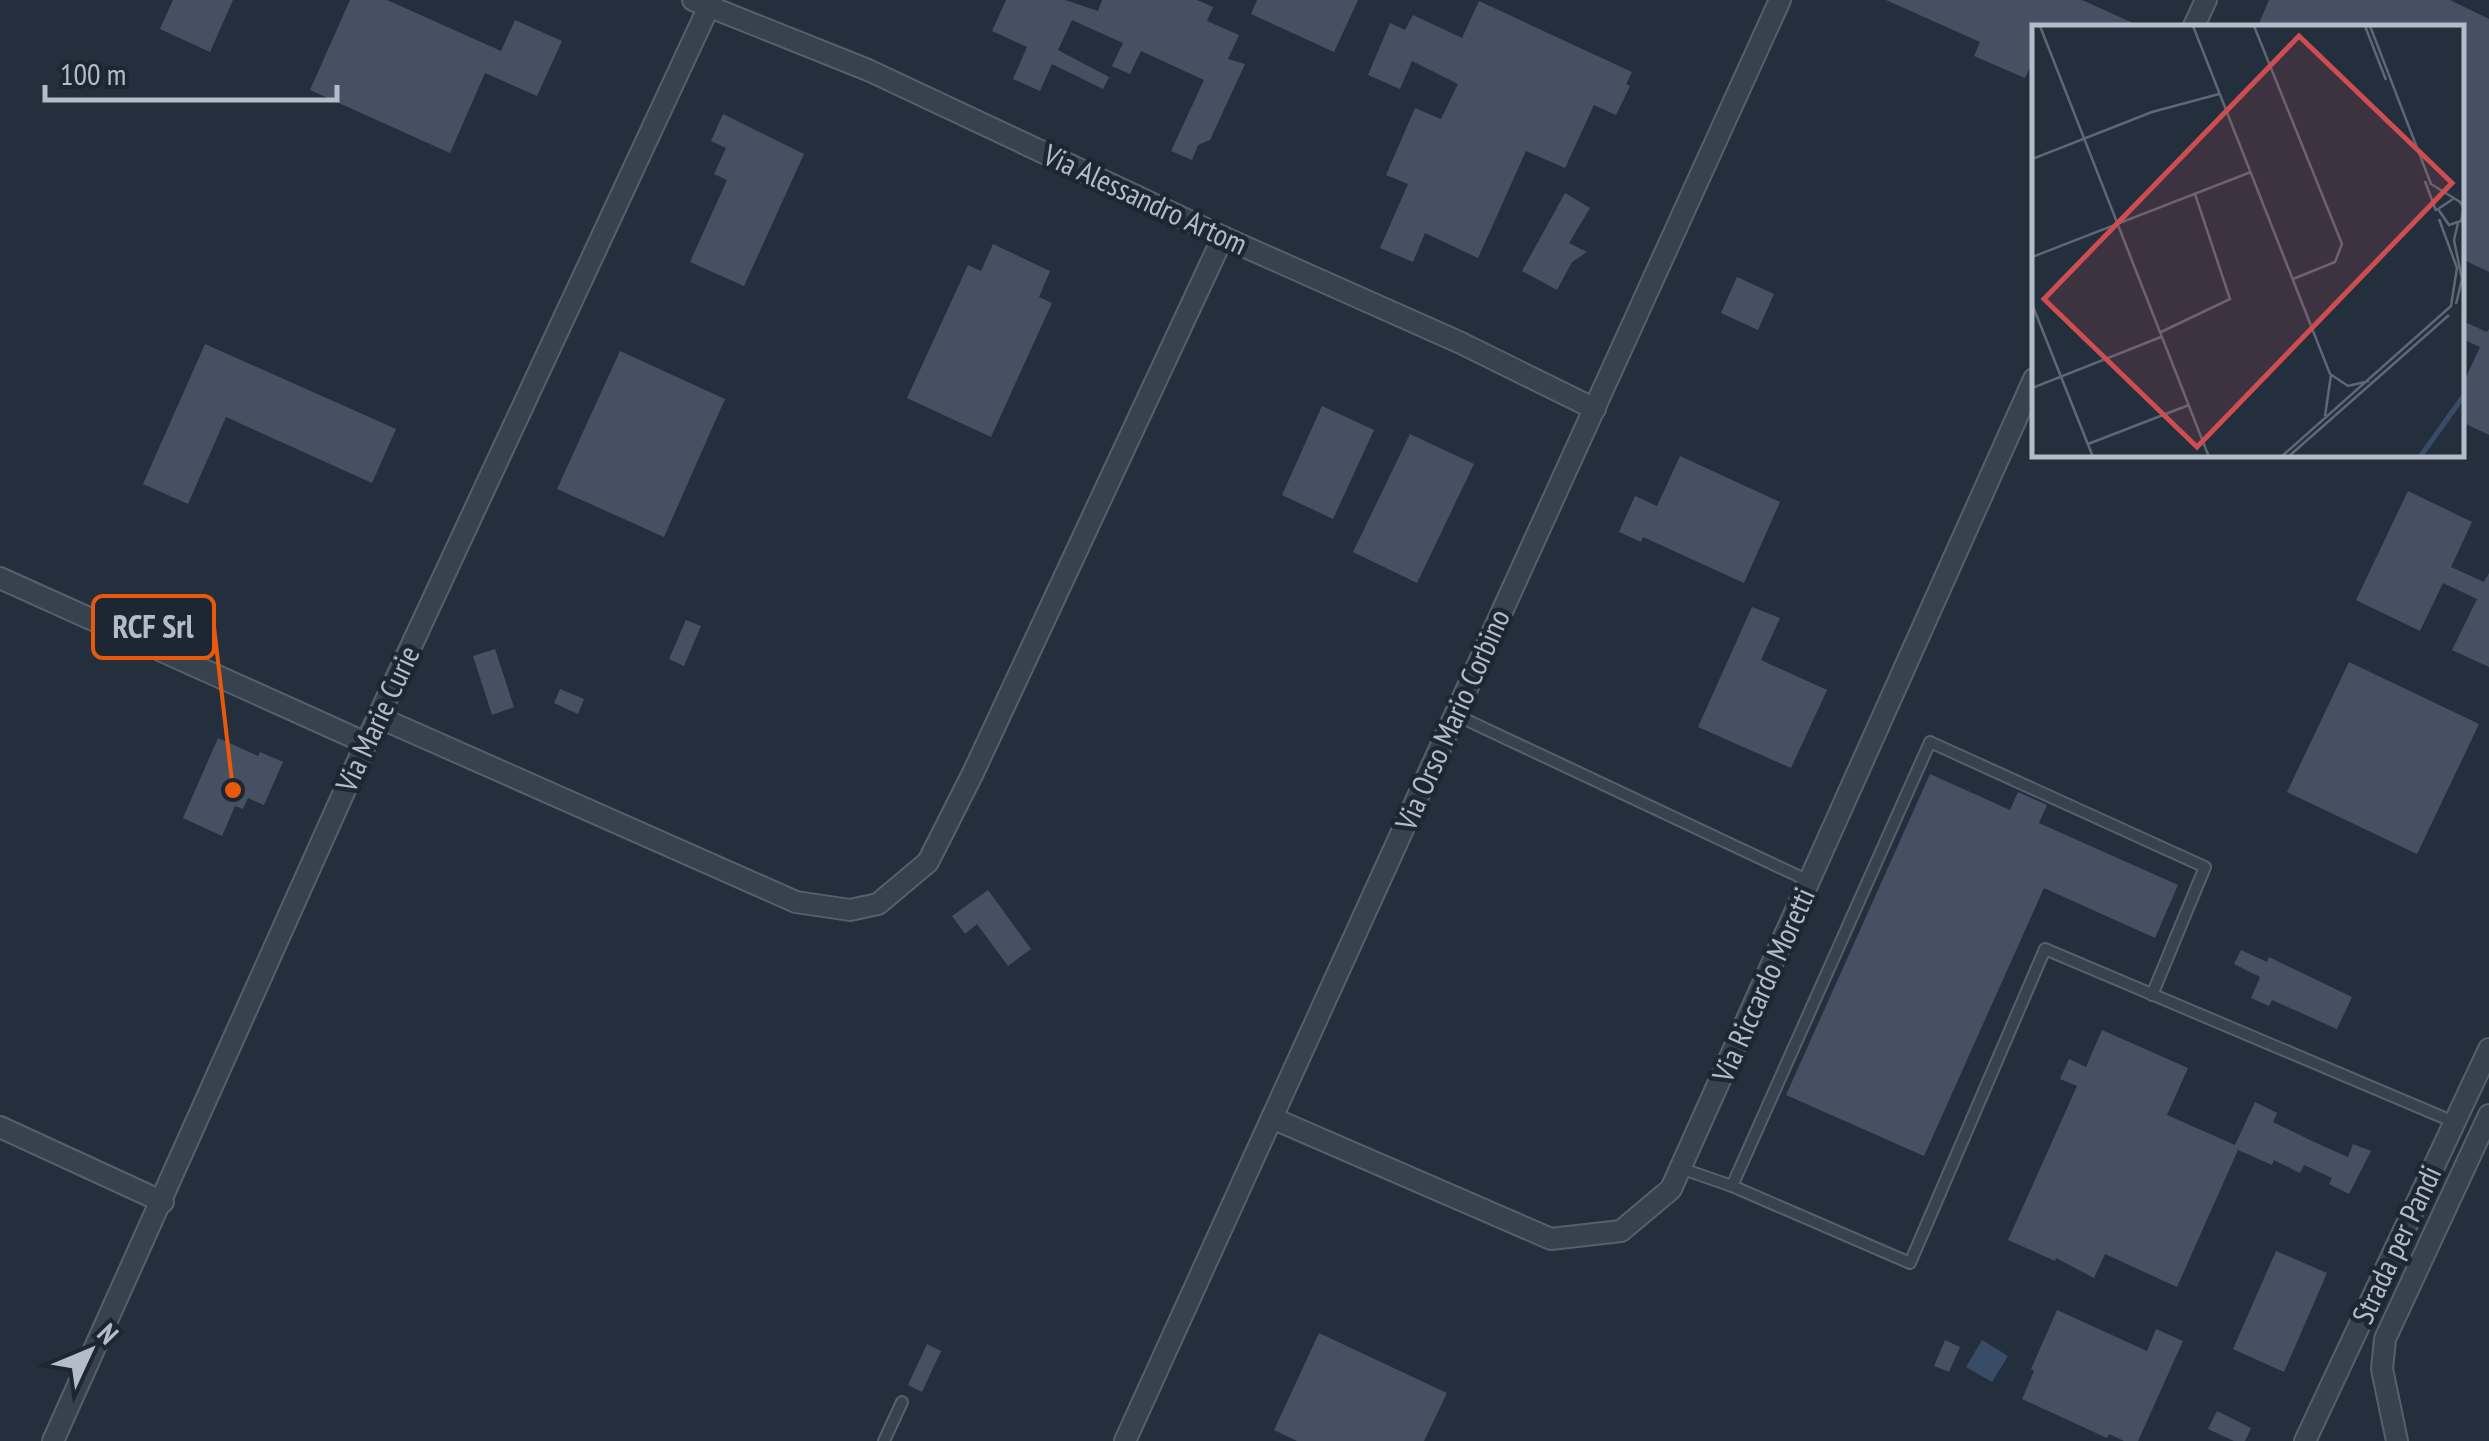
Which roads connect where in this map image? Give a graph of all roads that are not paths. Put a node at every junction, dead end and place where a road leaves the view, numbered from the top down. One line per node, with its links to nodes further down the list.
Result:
1 (1780, 0): 7 (street, Via Orso Mario Corbino)
2 (2206, 0): 4 (street)
3 (704, 3): 5 (street, Via Alessandro Artom); 10 (street, Via Marie Curie)
4 (2194, 25)
5 (1223, 237): 7 (street, Via Alessandro Artom); 10 (street)
6 (2032, 383): 12 (street, Via Riccardo Moretti)
7 (1595, 409): 9 (street, Via Orso Mario Corbino)
8 (0, 578): 11 (street)
9 (1455, 715): 12 (lane); 16 (street, Via Orso Mario Corbino)
10 (378, 717): 11 (street, Via Marie Curie)
11 (366, 743): 21 (street, Via Marie Curie)
12 (1810, 882): 19 (street, Via Riccardo Moretti)
13 (2152, 994): 17 (lane); 20 (lane); 20 (lane)
14 (2489, 1049): 17 (street, Strada per Pandi)
15 (2489, 1114): 27 (street, Strada per Pandi)
16 (1272, 1118): 19 (street, Via Riccardo Moretti); 25 (street, Via Orso Mario Corbino)
17 (2454, 1122): 26 (street, Strada per Pandi)
18 (0, 1127): 21 (street)
19 (1680, 1168): 20 (lane)
20 (1732, 1186)
21 (163, 1202): 23 (street, Via Marie Curie)
22 (902, 1402): 24 (lane)
23 (53, 1441)
24 (884, 1441)
25 (1125, 1441)
26 (2305, 1441)
27 (2397, 1441)

